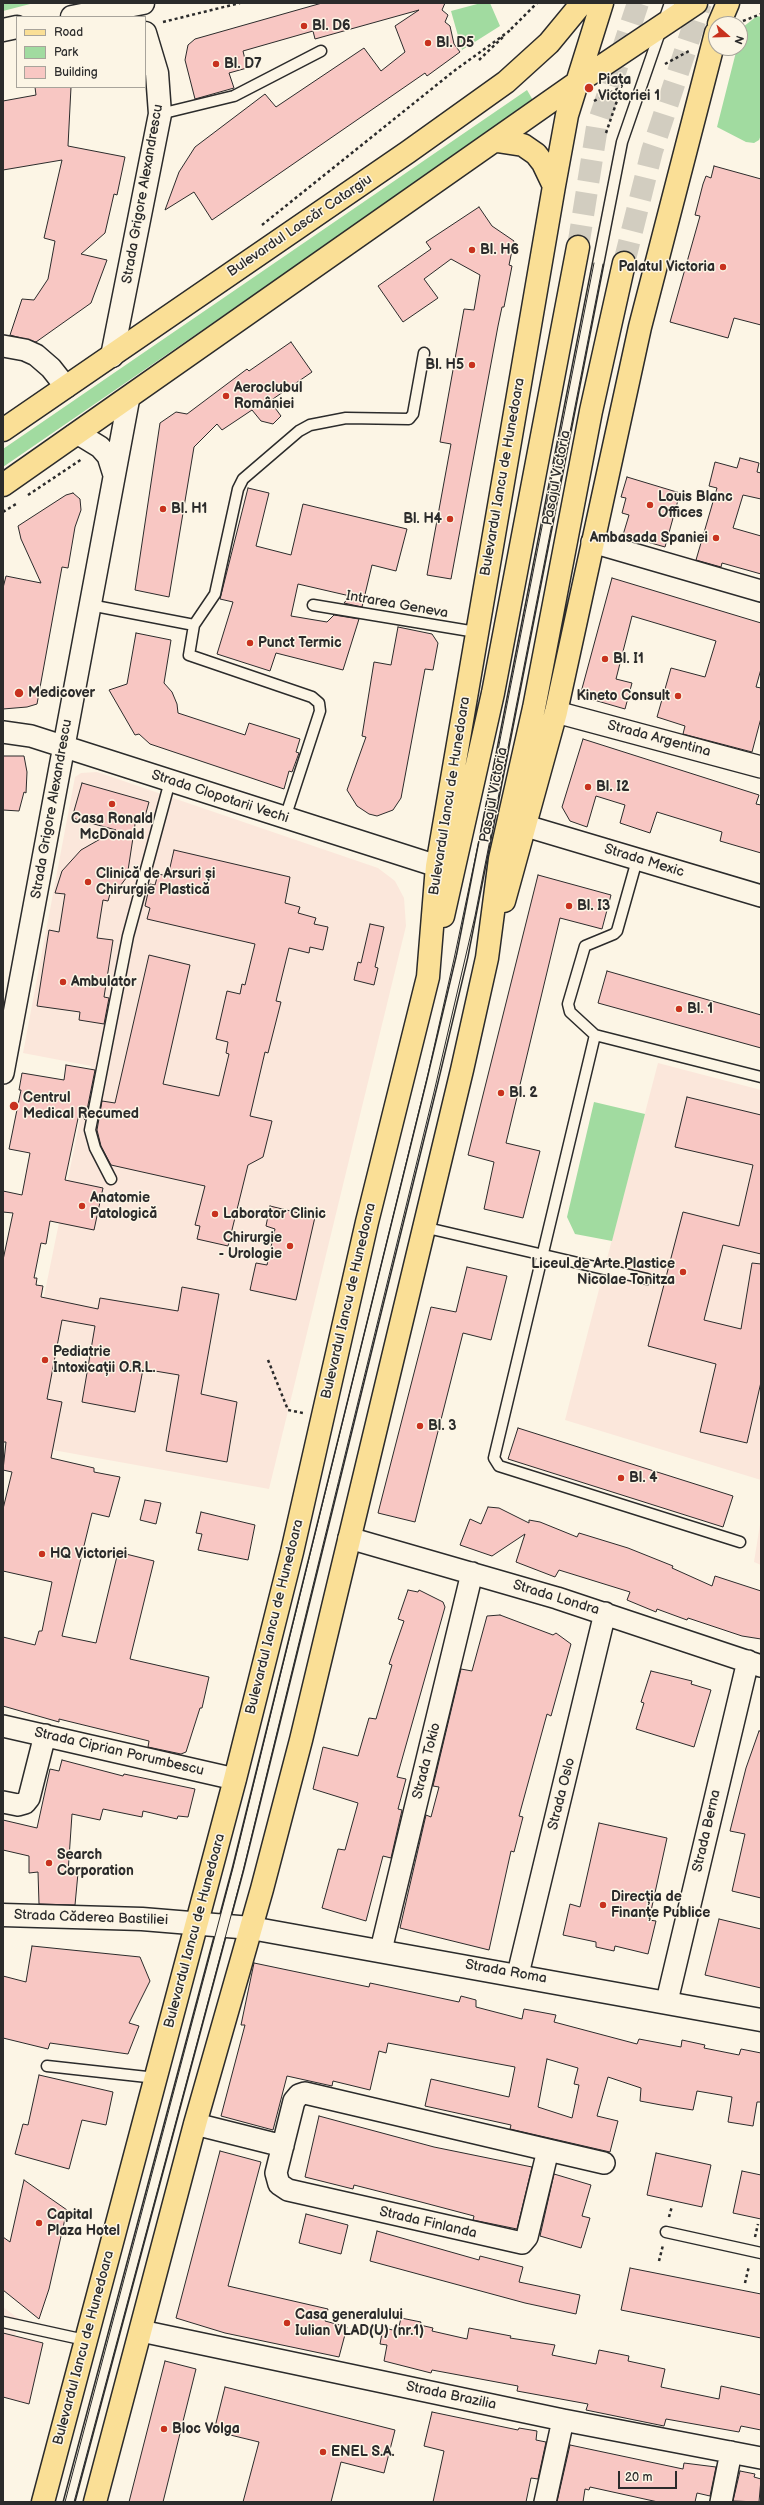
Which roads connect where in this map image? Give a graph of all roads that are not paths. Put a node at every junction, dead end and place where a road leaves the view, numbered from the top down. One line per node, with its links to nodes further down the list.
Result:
1 (582, 3): 22 (main road, Bulevardul Lascăr Catargiu)
2 (602, 3): 14 (main road, Bulevardul Iancu de Hunedoara)
3 (670, 3): 45 (lane, Pasajul Victoria)
4 (696, 3): 14 (main road)
5 (728, 3): 8 (main road)
6 (143, 14): 7 (street)
7 (96, 16)
8 (722, 16)
9 (16, 27): 11 (street)
10 (146, 27): 15 (street, Strada Grigore Alexandrescu)
11 (3, 30)
12 (321, 51): 15 (lane)
13 (710, 56): 29 (main road)
14 (575, 84): 16 (main road); 17 (main road, Bulevardul Iancu de Hunedoara)
15 (160, 114): 22 (street, Strada Grigore Alexandrescu)
16 (497, 141): 17 (main road); 24 (main road)
17 (554, 186): 34 (main road, Bulevardul Iancu de Hunedoara)
18 (578, 247): 46 (main road, Pasajul Victoria)
19 (624, 263): 41 (main road, Pasajul Victoria)
20 (3, 346): 23 (street)
21 (424, 353): 33 (lane)
22 (112, 356): 23 (main road, Bulevardul Lascăr Catargiu)
23 (66, 387): 25 (main road, Bulevardul Lascăr Catargiu)
24 (129, 397): 26 (main road); 27 (street, Strada Grigore Alexandrescu)
25 (3, 430)
26 (74, 435): 27 (street, Strada Grigore Alexandrescu); 28 (main road)
27 (114, 475): 31 (street, Strada Grigore Alexandrescu)
28 (3, 485)
29 (592, 542): 30 (street); 35 (main road)
30 (761, 591)
31 (90, 605): 33 (lane); 37 (street, Strada Grigore Alexandrescu)
32 (313, 605): 34 (lane, Intrarea Geneva)
33 (194, 625): 40 (lane)
34 (476, 632): 43 (main road, Bulevardul Iancu de Hunedoara)
35 (556, 712): 38 (street, Strada Argentina); 41 (main road)
36 (3, 732): 37 (street, Strada Clopotarii Vechi)
37 (64, 746): 39 (street, Strada Clopotarii Vechi); 48 (street, Strada Grigore Alexandrescu)
38 (761, 767)
39 (170, 781): 40 (street, Strada Clopotarii Vechi); 50 (lane)
40 (285, 818): 43 (street, Strada Clopotarii Vechi)
41 (517, 823): 42 (street, Strada Mexic); 51 (main road)
42 (637, 860): 44 (street, Strada Mexic); 47 (lane)
43 (437, 866): 46 (main road, Bulevardul Iancu de Hunedoara)
44 (761, 896)
45 (462, 957): 65 (lane, Bulevardul Iancu de Hunedoara)
46 (428, 977): 61 (main road, Bulevardul Iancu de Hunedoara)
47 (595, 1035): 49 (lane); 52 (lane)
48 (3, 1073)
49 (761, 1077)
50 (111, 1179)
51 (423, 1227): 52 (lane); 54 (main road)
52 (542, 1254): 53 (lane); 55 (lane)
53 (647, 1279)
54 (349, 1538): 56 (street, Strada Londra); 66 (main road)
55 (740, 1542)
56 (472, 1573): 57 (street, Strada Londra); 67 (street, Strada Tokio)
57 (605, 1613): 58 (street, Strada Londra); 68 (street, Strada Oslo)
58 (754, 1664): 69 (street, Strada Berna)
59 (3, 1726): 60 (street, Strada Ciprian Porumbescu)
60 (45, 1735): 61 (street, Strada Ciprian Porumbescu); 62 (street)
61 (235, 1779): 64 (main road, Bulevardul Iancu de Hunedoara)
62 (3, 1802)
63 (3, 1915): 64 (street, Strada Căderea Bastiliei)
64 (197, 1922): 65 (street, Strada Căderea Bastiliei); 72 (main road, Bulevardul Iancu de Hunedoara)
65 (223, 1925): 66 (street, Strada Căderea Bastiliei); 86 (lane, Bulevardul Iancu de Hunedoara)
66 (251, 1928): 67 (street, Strada Roma); 73 (main road)
67 (381, 1950): 68 (street, Strada Roma)
68 (518, 1974): 69 (street, Strada Roma)
69 (667, 2001): 70 (street, Strada Roma)
70 (761, 2020)
71 (47, 2066): 72 (lane)
72 (156, 2078): 81 (main road, Bulevardul Iancu de Hunedoara)
73 (195, 2124): 74 (street); 80 (main road)
74 (283, 2146): 75 (street, Strada Finlanda); 75 (street, Strada Finlanda)
75 (548, 2150): 76 (street, Strada Finlanda)
76 (604, 2163)
77 (666, 2232): 78 (lane)
78 (761, 2253)
79 (3, 2322): 81 (lane)
80 (141, 2332): 82 (street, Strada Brazilia); 87 (main road)
81 (85, 2340): 85 (main road, Bulevardul Iancu de Hunedoara)
82 (563, 2420): 83 (street, Strada Brazilia); 88 (street)
83 (731, 2452): 84 (street, Strada Brazilia); 89 (street)
84 (761, 2458)
85 (43, 2502)
86 (69, 2502)
87 (95, 2502)
88 (545, 2502)
89 (721, 2502)

